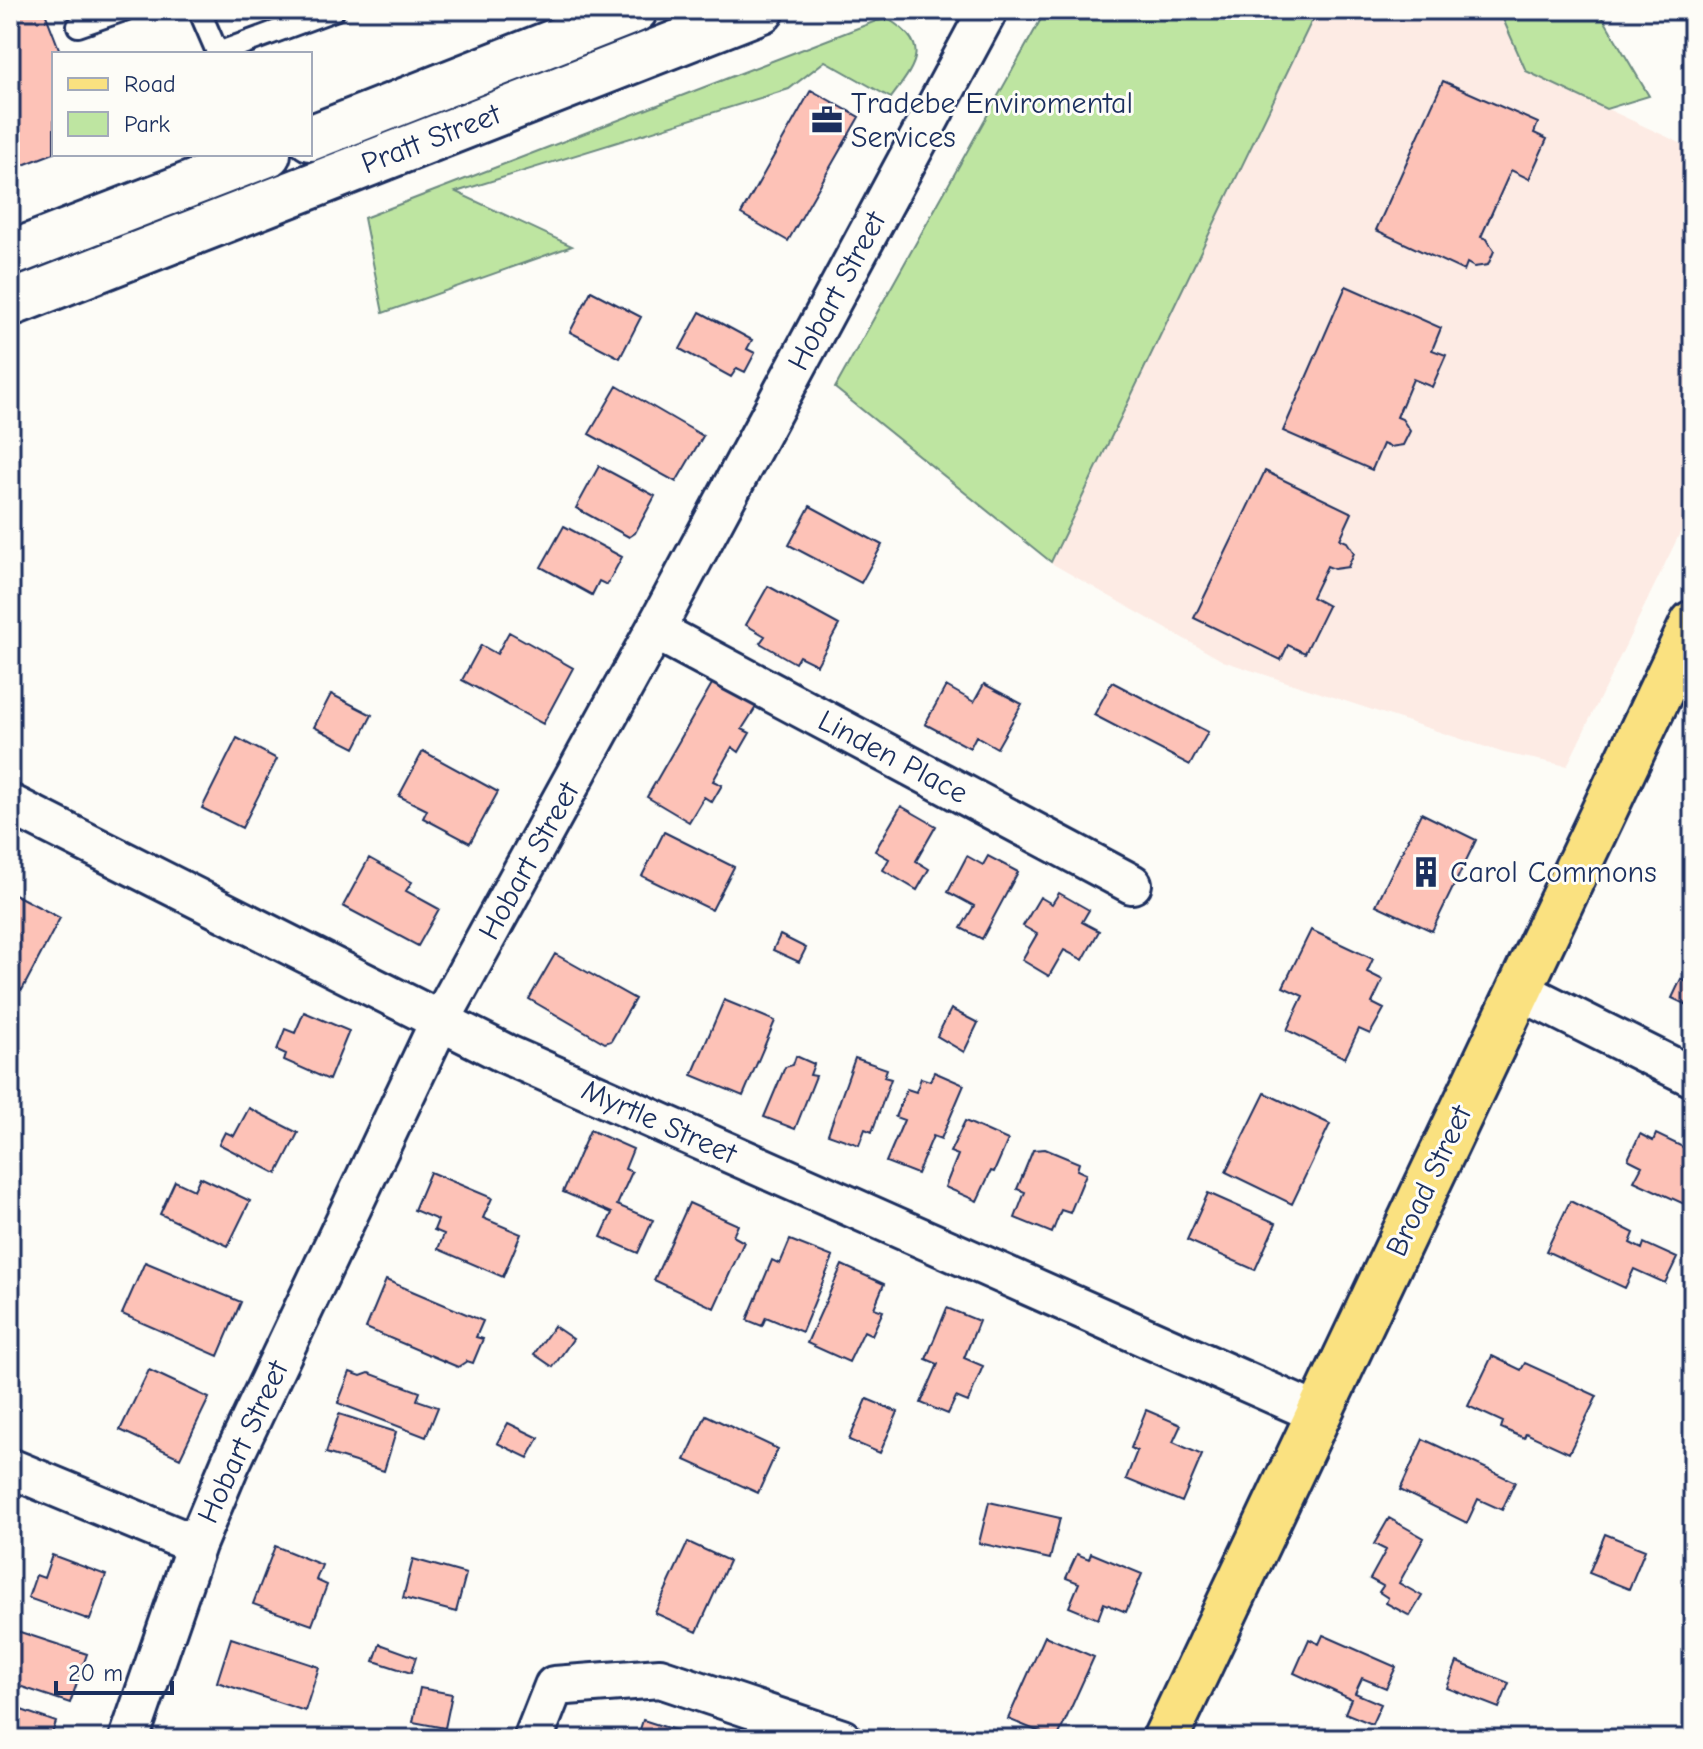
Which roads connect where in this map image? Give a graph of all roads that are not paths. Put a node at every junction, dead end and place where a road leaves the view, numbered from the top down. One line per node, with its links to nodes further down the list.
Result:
1 (124, 10): 7 (lane)
2 (199, 10): 8 (lane)
3 (334, 10): 9 (lane)
4 (635, 10): 10 (street, Pratt Street)
5 (988, 10): 15 (street, Hobart Street)
6 (747, 13): 13 (street, Pratt Street)
7 (78, 26)
8 (217, 52)
9 (223, 52)
10 (312, 137)
11 (258, 156): 12 (street)
12 (10, 254)
13 (10, 304)
14 (1693, 623): 18 (main road, Broad Street)
15 (655, 630): 17 (street, Linden Place); 19 (street, Hobart Street)
16 (10, 804): 19 (street, Myrtle Street)
17 (1132, 884)
18 (1519, 990): 20 (street); 21 (main road, Broad Street)
19 (439, 1023): 21 (street, Myrtle Street); 23 (street, Hobart Street)
20 (1693, 1077)
21 (1319, 1414): 27 (main road, Broad Street)
22 (10, 1468): 23 (street)
23 (196, 1545): 24 (street, Hobart Street)
24 (129, 1739)
25 (533, 1739): 26 (street)
26 (842, 1739)
27 (1165, 1739)

